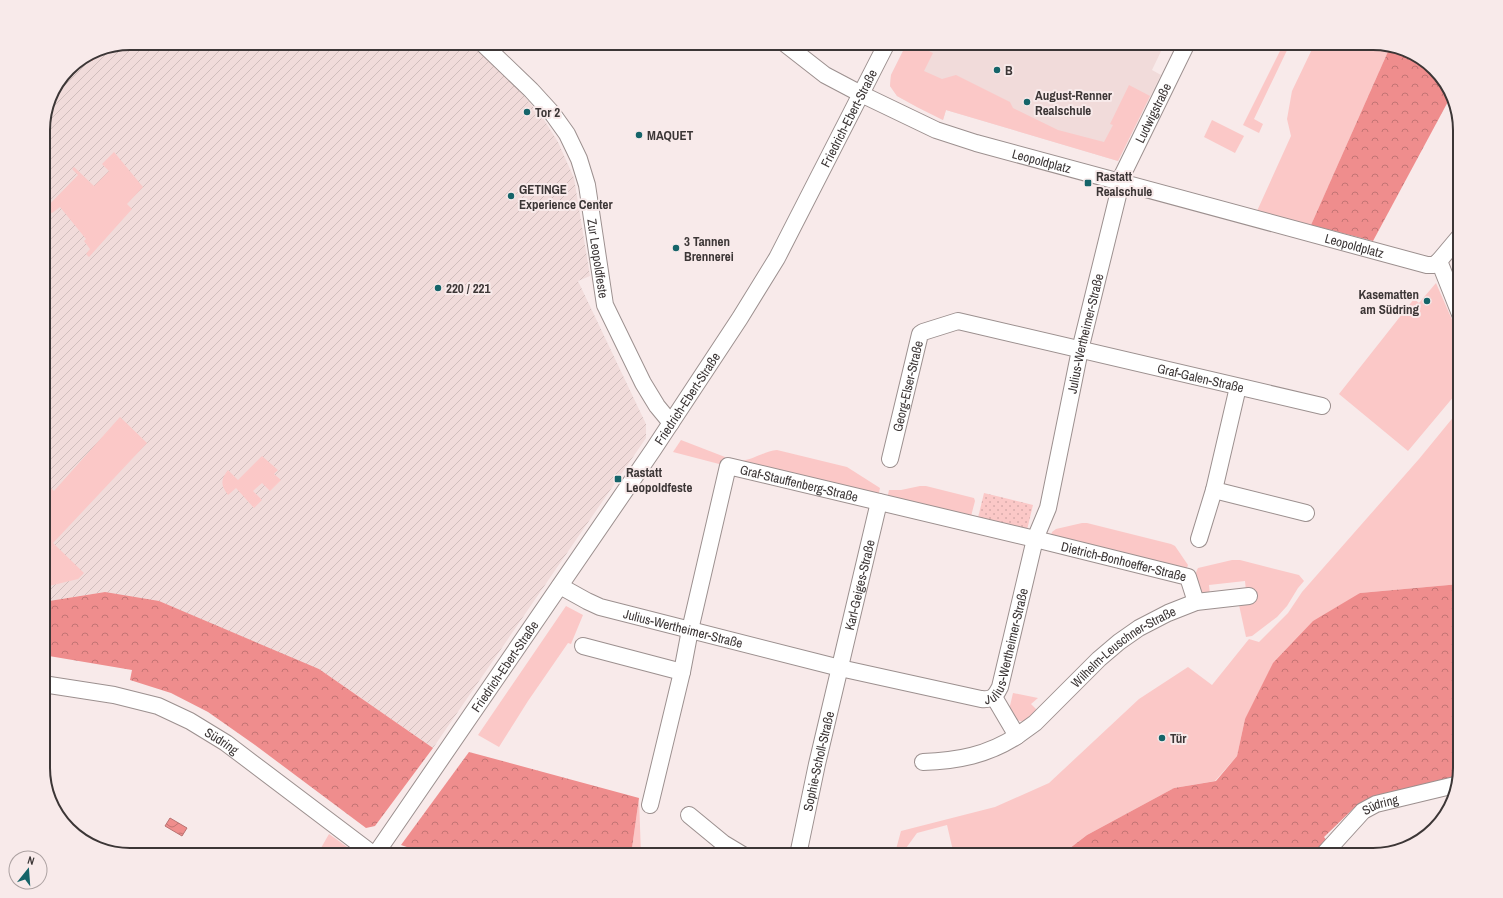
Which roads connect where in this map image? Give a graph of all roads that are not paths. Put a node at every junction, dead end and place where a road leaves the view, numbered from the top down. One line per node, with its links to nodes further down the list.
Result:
1 (489, 50): 13 (street, Zur Leopoldfeste)
2 (793, 50): 5 (street, Leopoldplatz)
3 (883, 50): 5 (street, Friedrich-Ebert-Straße)
4 (1184, 50): 6 (street, Ludwigstraße)
5 (860, 94): 6 (street, Leopoldplatz); 13 (street, Friedrich-Ebert-Straße)
6 (1120, 182): 8 (street, Leopoldplatz); 10 (street, Julius-Wertheimer-Straße)
7 (1453, 244): 8 (street)
8 (1436, 263): 9 (street)
9 (1453, 299)
10 (1080, 350): 11 (street, Graf-Galen-Straße); 14 (street, Georg-Elser-Straße); 18 (street, Julius-Wertheimer-Straße)
11 (1238, 387): 12 (street, Graf-Galen-Straße); 15 (street)
12 (1322, 406)
13 (671, 423): 20 (street, Friedrich-Ebert-Straße)
14 (890, 459)
15 (1214, 490): 17 (street); 19 (street)
16 (879, 502): 18 (street, Graf-Stauffenberg-Straße); 23 (street, Graf-Stauffenberg-Straße); 25 (street, Karl-Geiges-Straße)
17 (1306, 513)
18 (1035, 538): 22 (street, Dietrich-Bonhoeffer-Straße); 28 (street, Julius-Wertheimer-Straße)
19 (1199, 540)
20 (560, 586): 23 (street, Julius-Wertheimer-Straße); 35 (street, Friedrich-Ebert-Straße)
21 (1249, 596): 22 (street, Wilhelm-Leuschner-Straße)
22 (1196, 602): 29 (street, Wilhelm-Leuschner-Straße)
23 (690, 630): 25 (street, Julius-Wertheimer-Straße); 26 (street)
24 (583, 646): 26 (street)
25 (840, 668): 28 (street, Julius-Wertheimer-Straße); 37 (street, Sophie-Scholl-Straße)
26 (682, 672): 32 (street)
27 (50, 685): 34 (street, Südring)
28 (994, 698): 29 (street)
29 (1017, 736): 30 (street, Wilhelm-Leuschner-Straße)
30 (923, 762)
31 (1451, 786): 38 (street, Südring)
32 (650, 805)
33 (689, 815): 36 (street)
34 (365, 848)
35 (379, 848)
36 (731, 848)
37 (800, 848)
38 (1330, 848)

